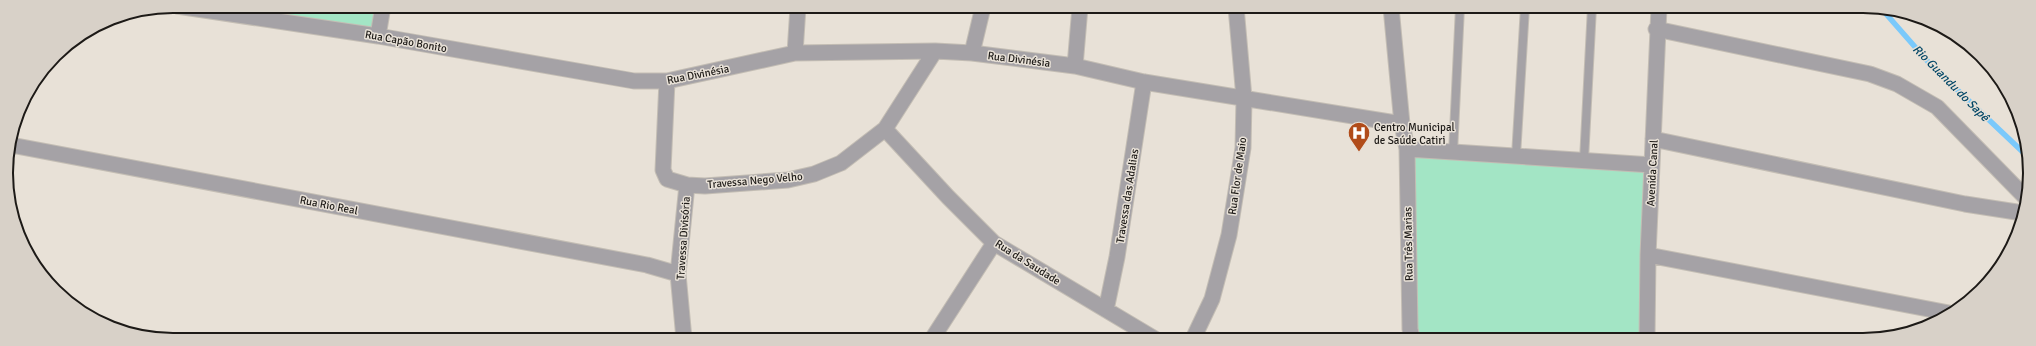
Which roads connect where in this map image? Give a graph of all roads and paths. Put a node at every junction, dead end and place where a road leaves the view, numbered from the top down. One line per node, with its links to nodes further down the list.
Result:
1 (224, 13): 13 (street, Rua Capão Bonito)
2 (382, 13): 13 (street)
3 (798, 13): 15 (street)
4 (982, 13): 16 (street)
5 (1079, 13): 17 (street)
6 (1237, 13): 21 (street, Rua Flor de Maio)
7 (1392, 13): 22 (street, Rua Três Marias)
8 (1460, 13): 27 (lane)
9 (1525, 13): 28 (lane)
10 (1592, 13): 29 (lane)
11 (1658, 13): 12 (street, Avenida Canal)
12 (1656, 29): 24 (street, Avenida Canal); 32 (street)
13 (378, 36): 18 (street, Rua Capão Bonito)
14 (936, 50): 15 (street, Rua Divinésia); 16 (street, Rua Divinésia); 23 (street, Travessa Nego Velho)
15 (795, 53): 19 (street, Rua Divinésia)
16 (972, 53): 17 (street, Rua Divinésia)
17 (1075, 66): 20 (street, Rua Divinésia)
18 (634, 80): 19 (street, Rua Divinésia)
19 (667, 81): 31 (street, Travessa Divisória)
20 (1144, 82): 21 (street, Rua Divinésia); 37 (street, Travessa das Adalias)
21 (1244, 98): 22 (street, Rua Divinésia); 42 (street, Rua Flor de Maio)
22 (1402, 124): 26 (street, Rua Três Marias)
23 (885, 128): 31 (street, Travessa Nego Velho); 34 (street, Rua da Saudade)
24 (1653, 139): 30 (street, Avenida Canal); 33 (street)
25 (15, 146): 36 (street, Rua Rio Real)
26 (1407, 149): 27 (street); 43 (street, Rua Três Marias)
27 (1453, 153): 28 (street)
28 (1516, 156): 29 (street)
29 (1584, 160): 30 (street)
30 (1652, 165): 35 (street, Avenida Canal)
31 (687, 185): 36 (street, Travessa Divisória)
32 (2022, 194)
33 (2018, 212)
34 (994, 242): 37 (street, Rua da Saudade); 40 (street)
35 (1648, 255): 38 (street); 44 (street, Avenida Canal)
36 (678, 274): 39 (street, Travessa Divisória)
37 (1106, 310): 41 (street, Rua da Saudade)
38 (1943, 312)
39 (683, 333)
40 (936, 333)
41 (1145, 333)
42 (1196, 333)
43 (1411, 333)
44 (1647, 333)

